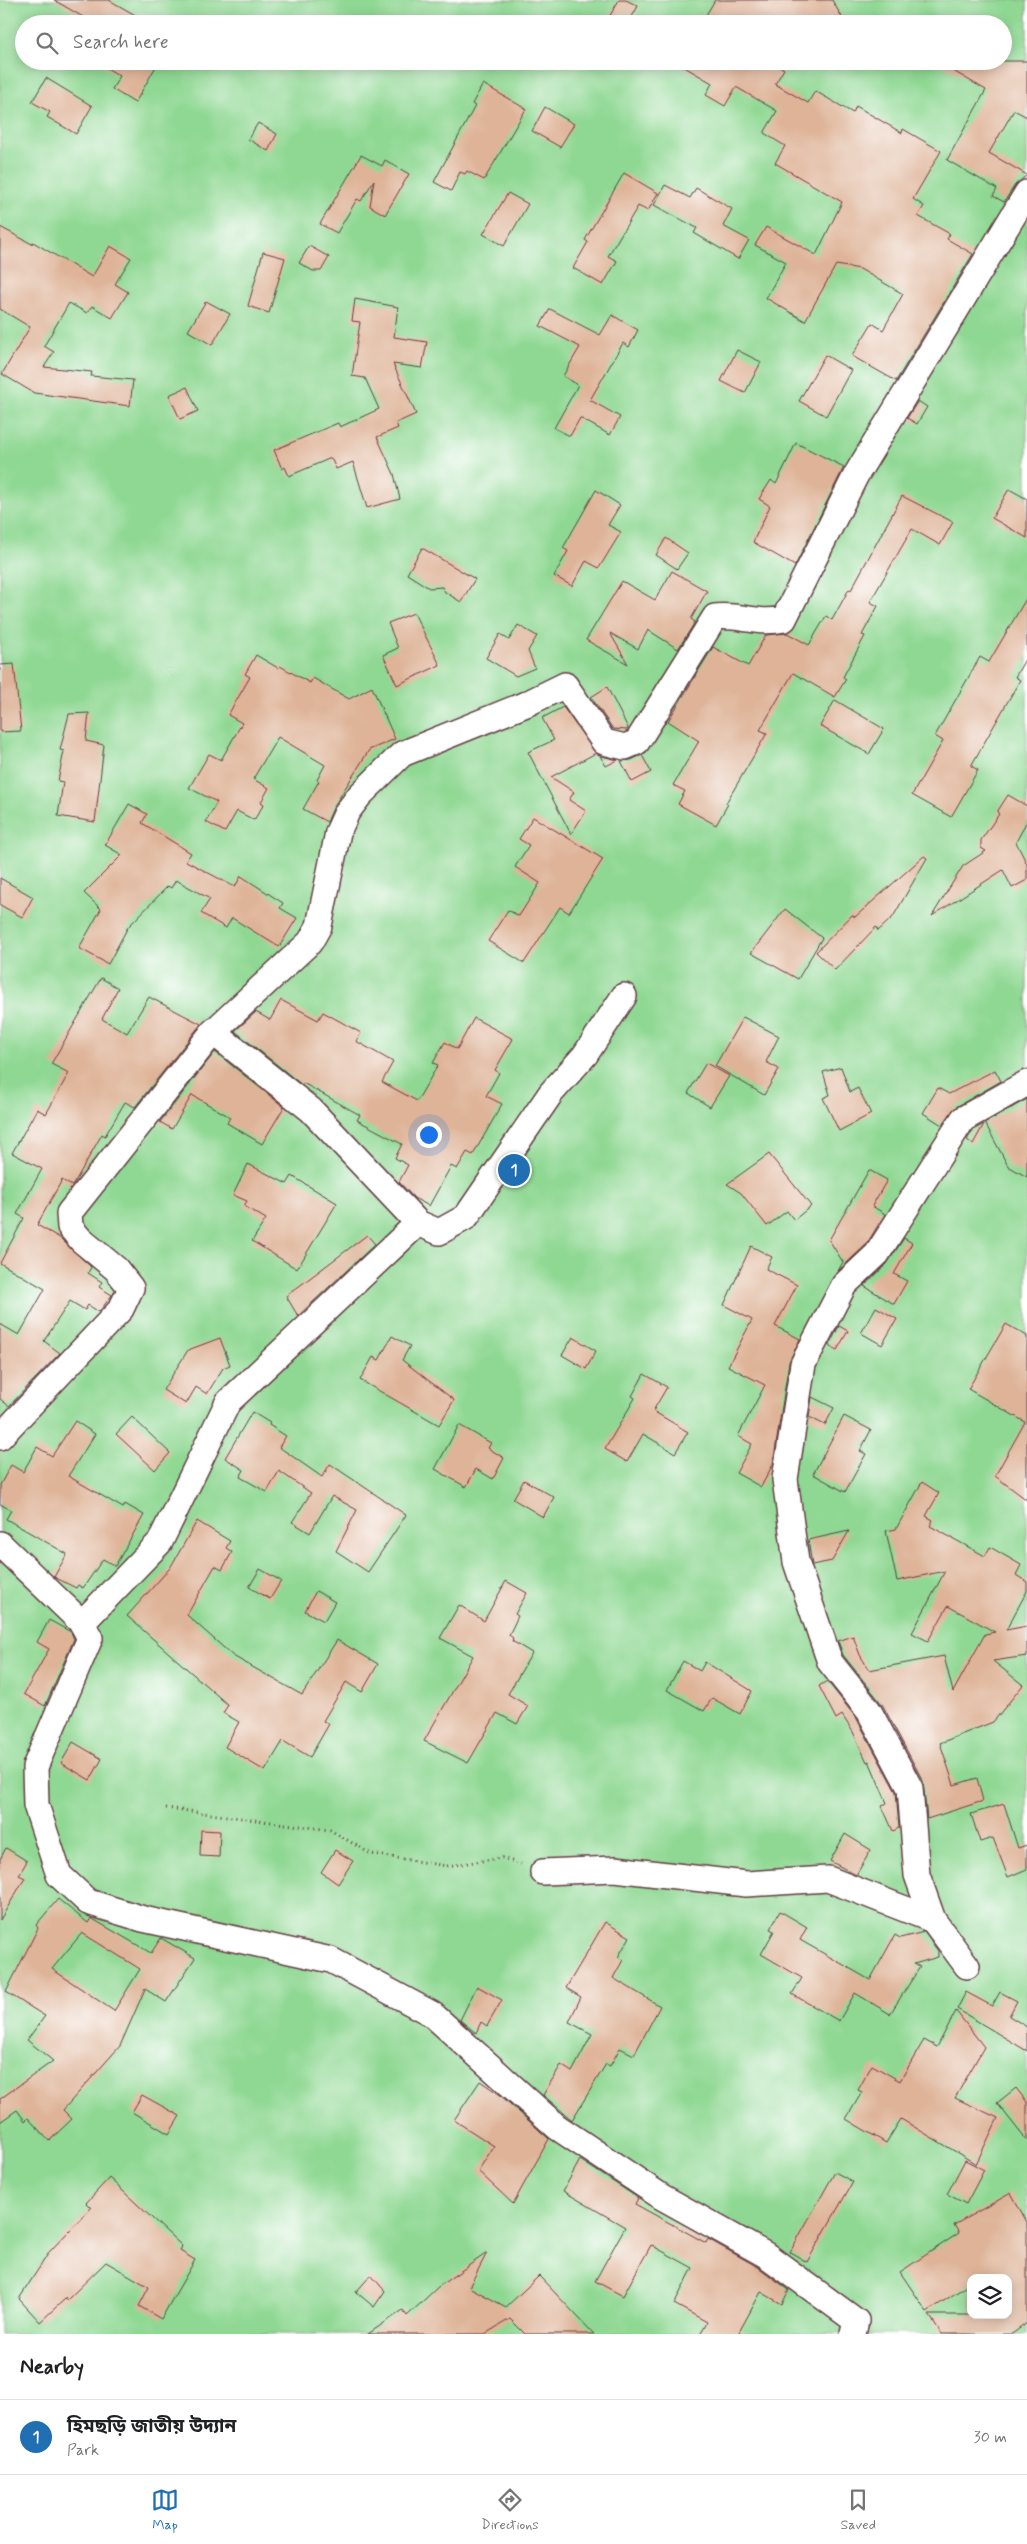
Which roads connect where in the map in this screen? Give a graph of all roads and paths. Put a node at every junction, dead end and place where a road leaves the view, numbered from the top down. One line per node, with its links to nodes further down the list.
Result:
1 (1027, 193): 3 (street)
2 (624, 996): 5 (street)
3 (213, 1032): 5 (street); 6 (street)
4 (1027, 1083): 11 (street)
5 (418, 1223): 8 (street)
6 (0, 1437)
7 (0, 1544): 8 (street)
8 (82, 1623): 13 (street)
9 (166, 1808): 10 (path)
10 (543, 1872): 11 (street)
11 (933, 1920): 12 (street)
12 (967, 1966)
13 (853, 2334)

